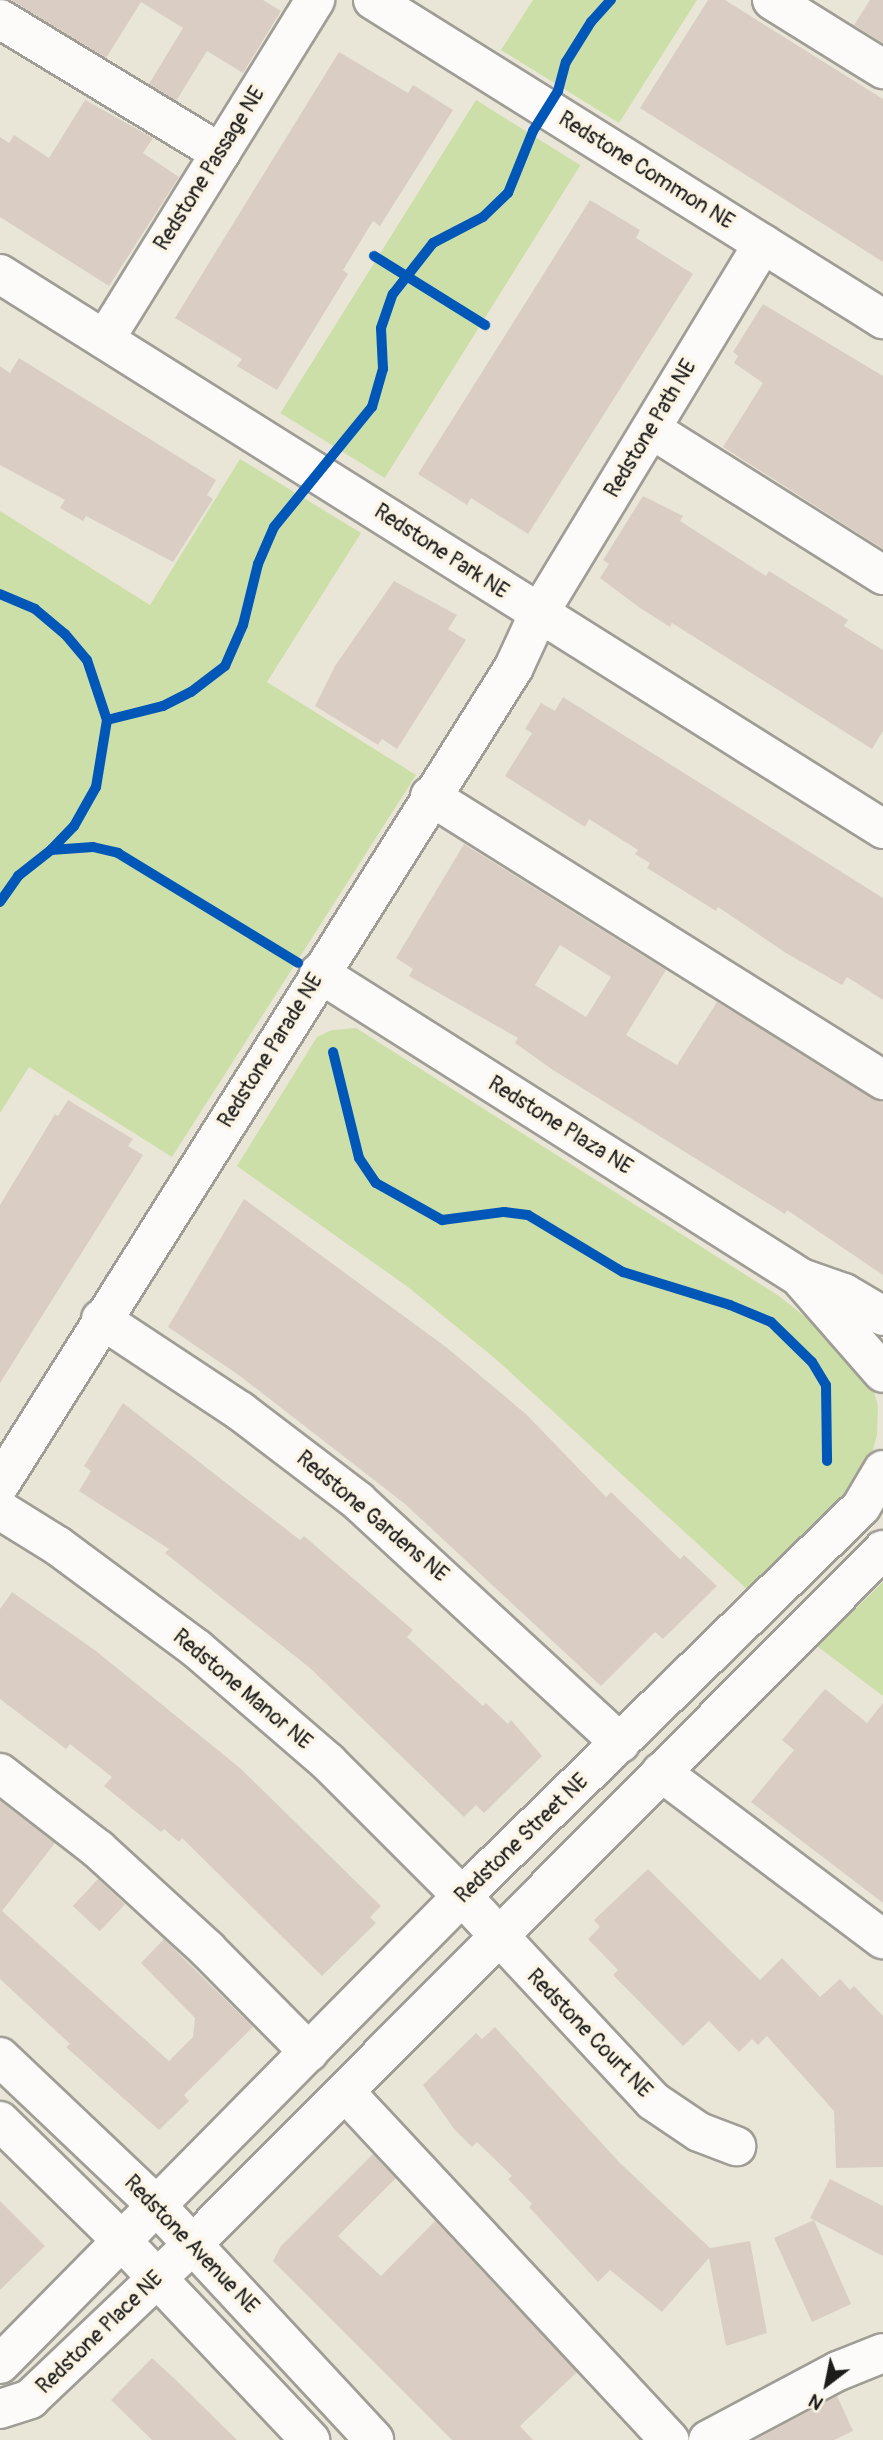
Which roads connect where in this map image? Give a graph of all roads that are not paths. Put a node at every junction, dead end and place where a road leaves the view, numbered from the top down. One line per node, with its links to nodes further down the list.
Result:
1 (315, 0): 6 (street, Redstone Passage NE)
2 (373, 0): 7 (street, Redstone Common NE)
3 (772, 0): 5 (street)
4 (0, 19): 6 (street)
5 (883, 69)
6 (220, 153): 10 (street, Redstone Passage NE)
7 (763, 244): 9 (street, Redstone Common NE); 11 (street, Redstone Path NE)
8 (0, 274): 10 (street, Redstone Park NE)
9 (883, 319)
10 (105, 339): 13 (street, Redstone Park NE)
11 (651, 429): 12 (street); 13 (street, Redstone Path NE)
12 (883, 575)
13 (538, 615): 14 (street, Redstone Parade NE); 15 (street, Redstone Park NE)
14 (430, 796): 16 (street, Redstone Parade NE); 17 (street)
15 (883, 829)
16 (319, 973): 18 (street, Redstone Plaza NE); 20 (street, Redstone Parade NE)
17 (883, 1080)
18 (801, 1278): 19 (street, Redstone Plaza NE); 21 (street, Redstone Plaza NE)
19 (883, 1316)
20 (101, 1319): 23 (street, Redstone Parade NE); 26 (street, Redstone Gardens NE)
21 (883, 1373)
22 (883, 1470): 26 (street, Redstone Street NE)
23 (0, 1484)
24 (0, 1510): 29 (street, Redstone Manor NE)
25 (883, 1550): 27 (street)
26 (620, 1743): 29 (street, Redstone Street NE)
27 (661, 1772): 30 (street); 31 (street)
28 (0, 1773): 32 (street)
29 (462, 1896): 30 (street, Redstone Court NE); 32 (street, Redstone Street NE)
30 (496, 1937): 34 (street); 36 (street, Redstone Court NE)
31 (883, 1939)
32 (309, 2052): 37 (street, Redstone Street NE)
33 (0, 2057): 37 (street, Redstone Avenue NE)
34 (345, 2092): 39 (street); 46 (street)
35 (0, 2121): 38 (street)
36 (736, 2146)
37 (155, 2204): 38 (street); 39 (street, Redstone Avenue NE)
38 (120, 2239): 40 (street); 42 (street)
39 (192, 2245): 40 (street, Redstone Place NE); 45 (street, Redstone Avenue NE)
40 (157, 2278): 43 (street, Redstone Place NE); 44 (street)
41 (883, 2353): 47 (street)
42 (0, 2364)
43 (0, 2409)
44 (310, 2440)
45 (374, 2440)
46 (670, 2440)
47 (708, 2440)

